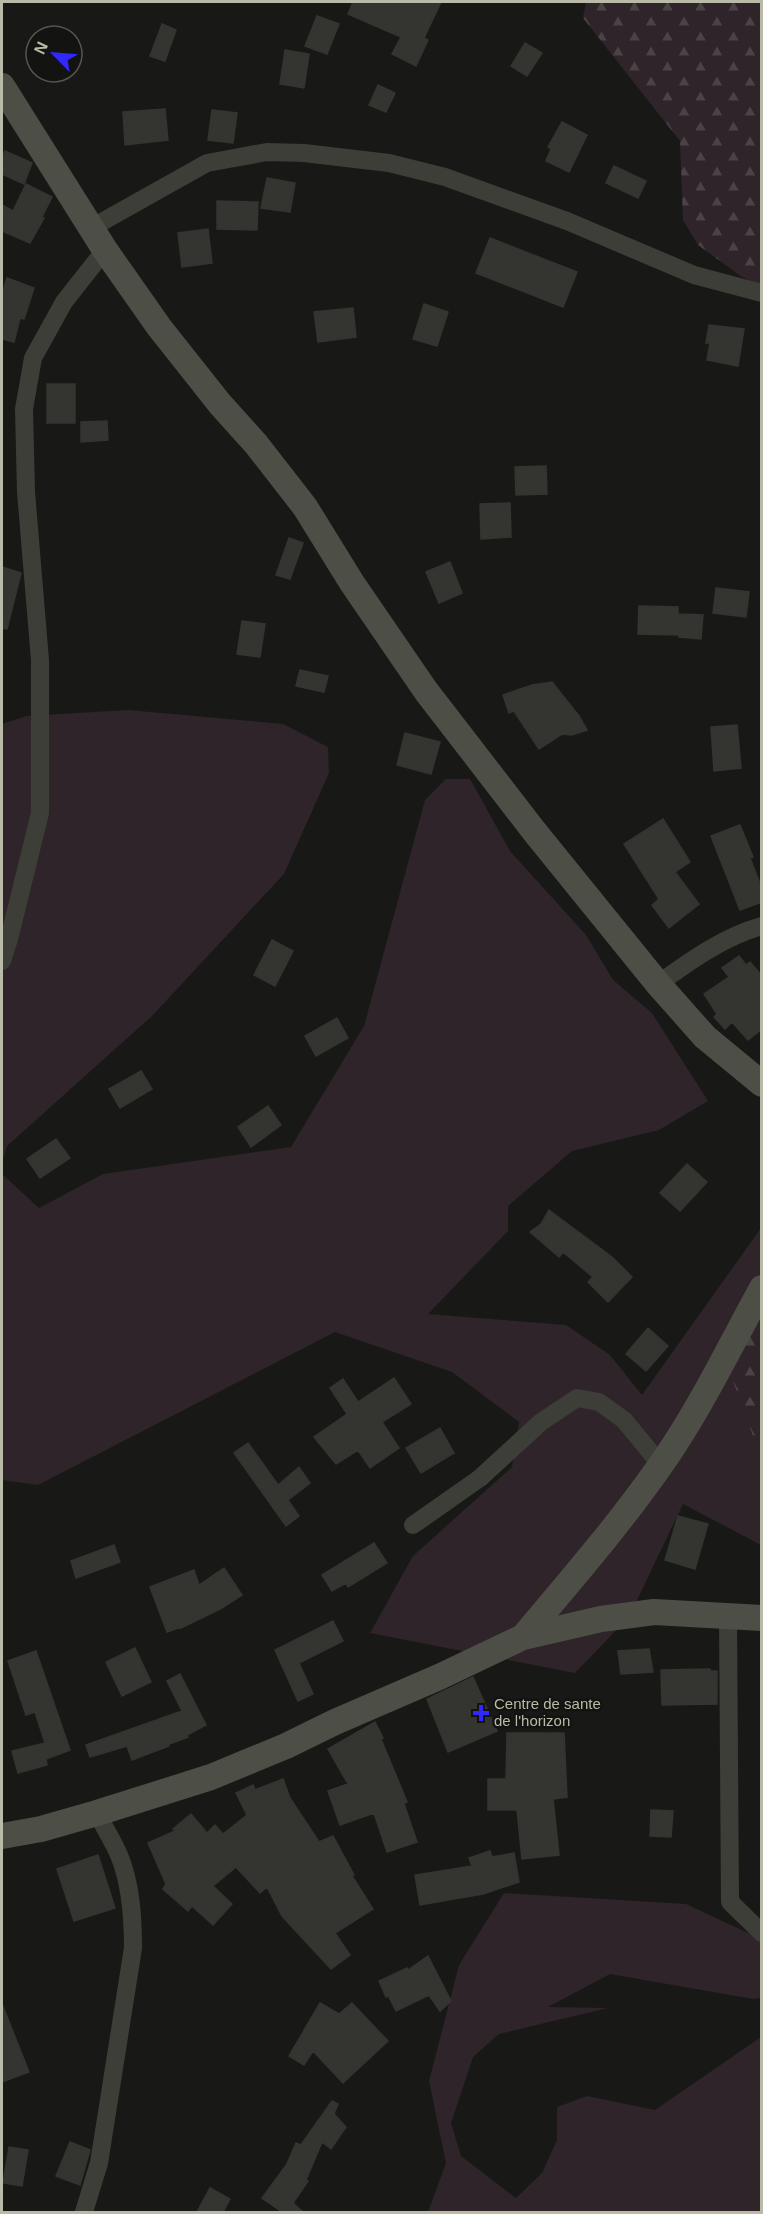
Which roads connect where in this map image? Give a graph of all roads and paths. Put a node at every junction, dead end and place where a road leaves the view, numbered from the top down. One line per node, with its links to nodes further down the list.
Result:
1 (2, 86): 2 (street)
2 (91, 228): 3 (street); 4 (street)
3 (105, 250): 6 (street); 7 (street)
4 (762, 293)
5 (762, 926): 7 (street)
6 (2, 961)
7 (658, 984): 8 (street)
8 (762, 1084)
9 (762, 1288): 10 (street)
10 (662, 1465): 11 (street); 14 (street)
11 (413, 1525)
12 (728, 1616): 13 (street); 14 (street); 17 (street)
13 (762, 1618)
14 (523, 1636): 15 (street)
15 (97, 1814): 16 (street); 18 (street)
16 (2, 1836)
17 (762, 1933)
18 (84, 2212)

